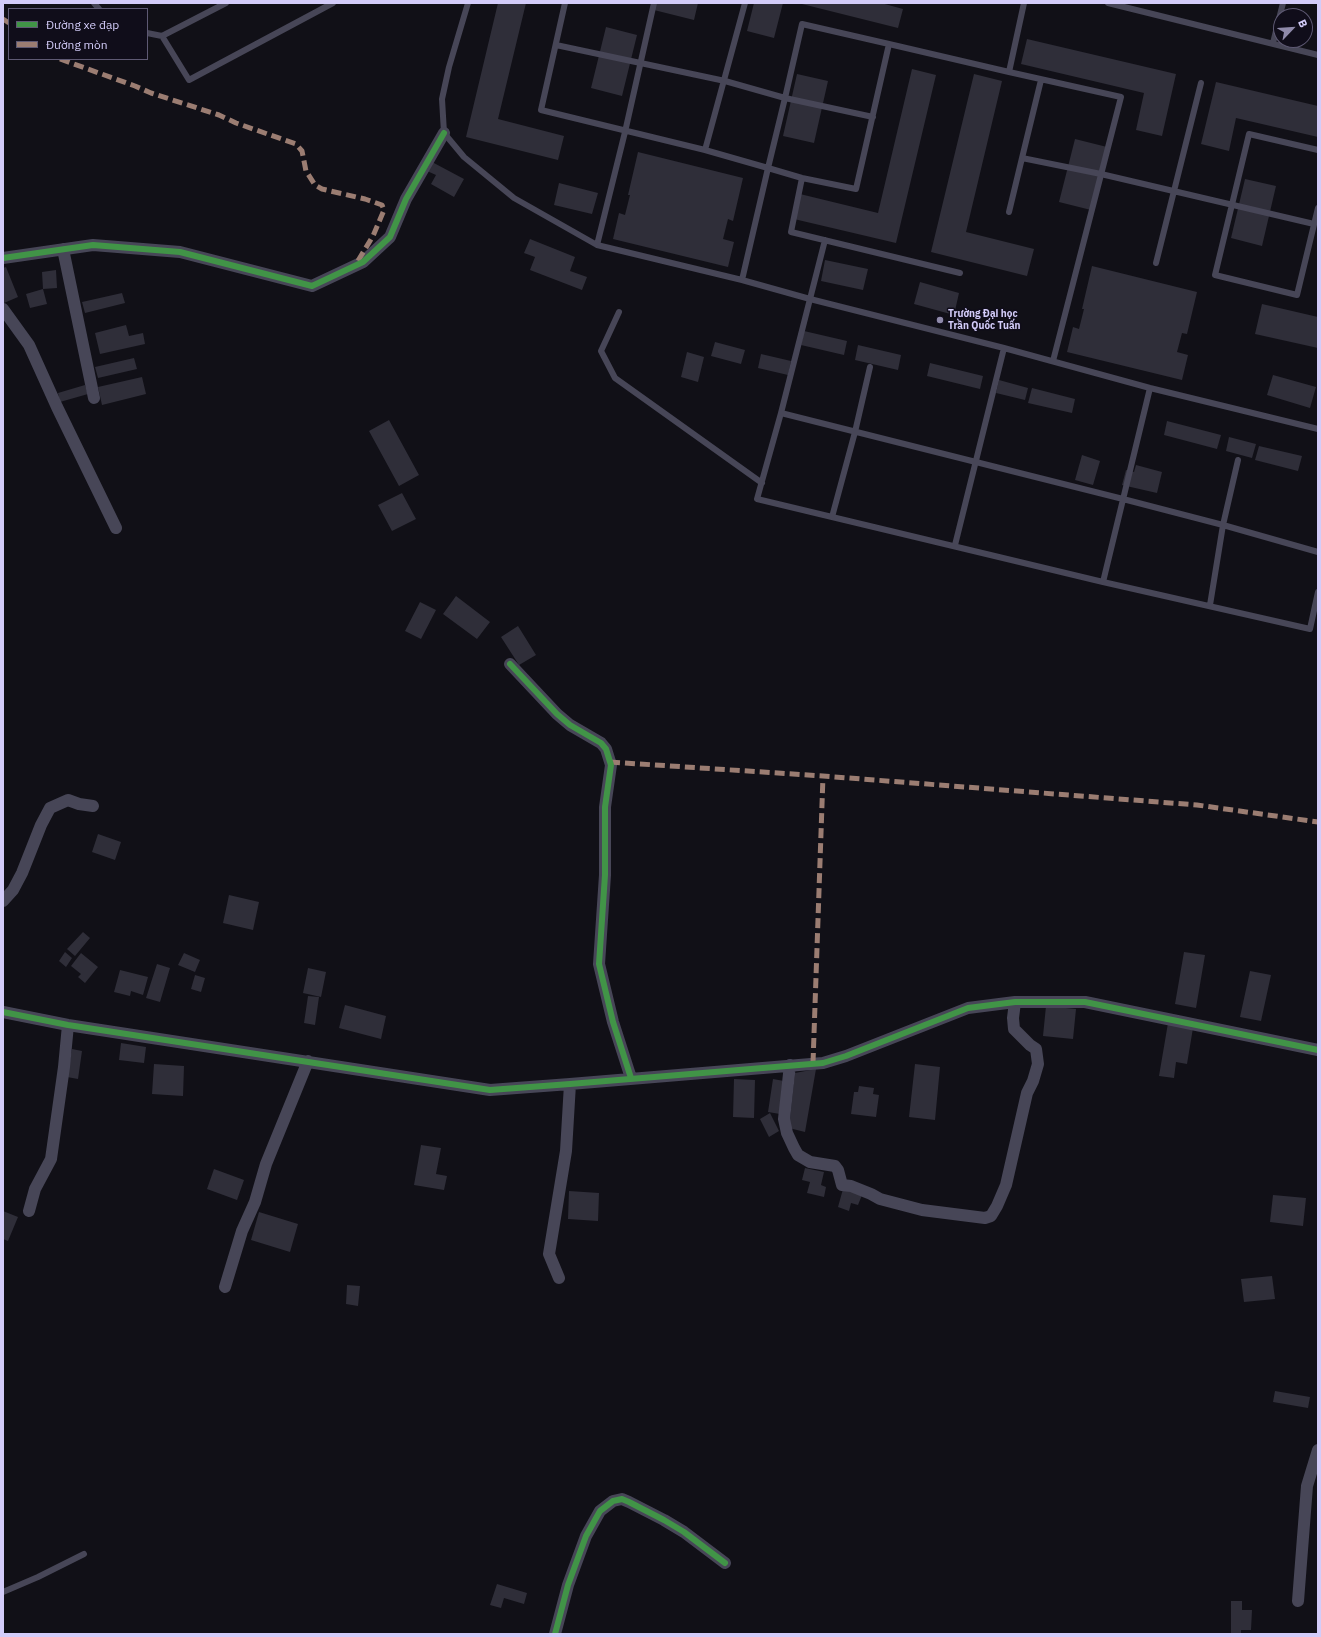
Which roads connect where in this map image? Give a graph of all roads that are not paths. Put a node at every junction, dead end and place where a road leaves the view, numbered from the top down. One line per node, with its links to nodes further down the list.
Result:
1 (226, 3): 10 (lane)
2 (333, 3): 10 (lane)
3 (468, 3): 24 (lane)
4 (565, 3): 13 (lane)
5 (654, 3): 16 (lane)
6 (745, 3): 19 (lane)
7 (1024, 3): 17 (lane)
8 (1108, 3): 11 (lane)
9 (148, 33): 10 (lane)
10 (162, 36)
11 (1273, 43)
12 (889, 44): 17 (lane); 21 (lane); 22 (lane)
13 (556, 45): 16 (lane); 23 (lane)
14 (1292, 48): 15 (lane)
15 (1318, 55)
16 (640, 64): 19 (lane); 23 (lane)
17 (1009, 72): 18 (lane)
18 (1042, 80): 27 (lane); 29 (lane)
19 (725, 81): 21 (lane); 25 (lane)
20 (1201, 83): 31 (lane)
21 (785, 98): 22 (lane); 28 (lane)
22 (873, 117): 30 (lane)
23 (625, 132): 25 (lane); 37 (lane)
24 (444, 133): 37 (lane); 38 (street)
25 (705, 150): 28 (lane)
26 (1318, 150): 32 (lane)
27 (1022, 158): 29 (lane); 34 (lane)
28 (768, 168): 30 (lane); 42 (lane)
29 (1101, 174): 31 (lane); 47 (lane)
30 (802, 178): 36 (lane)
31 (1174, 192): 32 (lane); 40 (lane)
32 (1232, 205): 35 (lane); 35 (lane)
33 (1318, 208): 35 (lane)
34 (1009, 212)
35 (1314, 224)
36 (825, 240): 41 (lane); 43 (lane)
37 (597, 245): 42 (lane)
38 (63, 249): 39 (street); 50 (street)
39 (3, 258)
40 (1156, 263)
41 (960, 273)
42 (742, 280): 43 (lane)
43 (810, 299): 46 (lane); 51 (lane)
44 (3, 309): 60 (street)
45 (618, 312): 56 (lane)
46 (1004, 348): 47 (lane); 55 (lane)
47 (1053, 361): 49 (lane)
48 (870, 368): 53 (lane)
49 (1150, 388): 52 (lane); 57 (lane)
50 (94, 398)
51 (781, 412): 53 (lane); 56 (lane)
52 (1318, 430)
53 (855, 432): 55 (lane); 58 (lane)
54 (1238, 460): 59 (lane)
55 (975, 462): 57 (lane); 61 (lane)
56 (762, 483): 58 (lane)
57 (1123, 499): 59 (lane); 63 (lane)
58 (832, 517): 61 (lane)
59 (1223, 525): 62 (lane); 65 (lane)
60 (116, 528)
61 (954, 546): 63 (lane)
62 (1318, 552)
63 (1103, 582): 65 (lane)
64 (1318, 592): 65 (lane)
65 (1210, 605)
66 (510, 664): 75 (street)
67 (92, 806): 68 (street)
68 (3, 901)
69 (1015, 1002): 72 (street); 74 (street); 74 (street)
70 (3, 1012): 71 (street)
71 (68, 1025): 73 (street); 77 (street)
72 (1318, 1050)
73 (308, 1061): 76 (street); 79 (street)
74 (790, 1065): 75 (street)
75 (631, 1078): 76 (street)
76 (570, 1084): 78 (street)
77 (29, 1211)
78 (558, 1278)
79 (225, 1287)
80 (1318, 1450): 84 (street)
81 (84, 1554): 83 (lane)
82 (725, 1562): 85 (street)
83 (3, 1592)
84 (1298, 1601)
85 (555, 1634)

